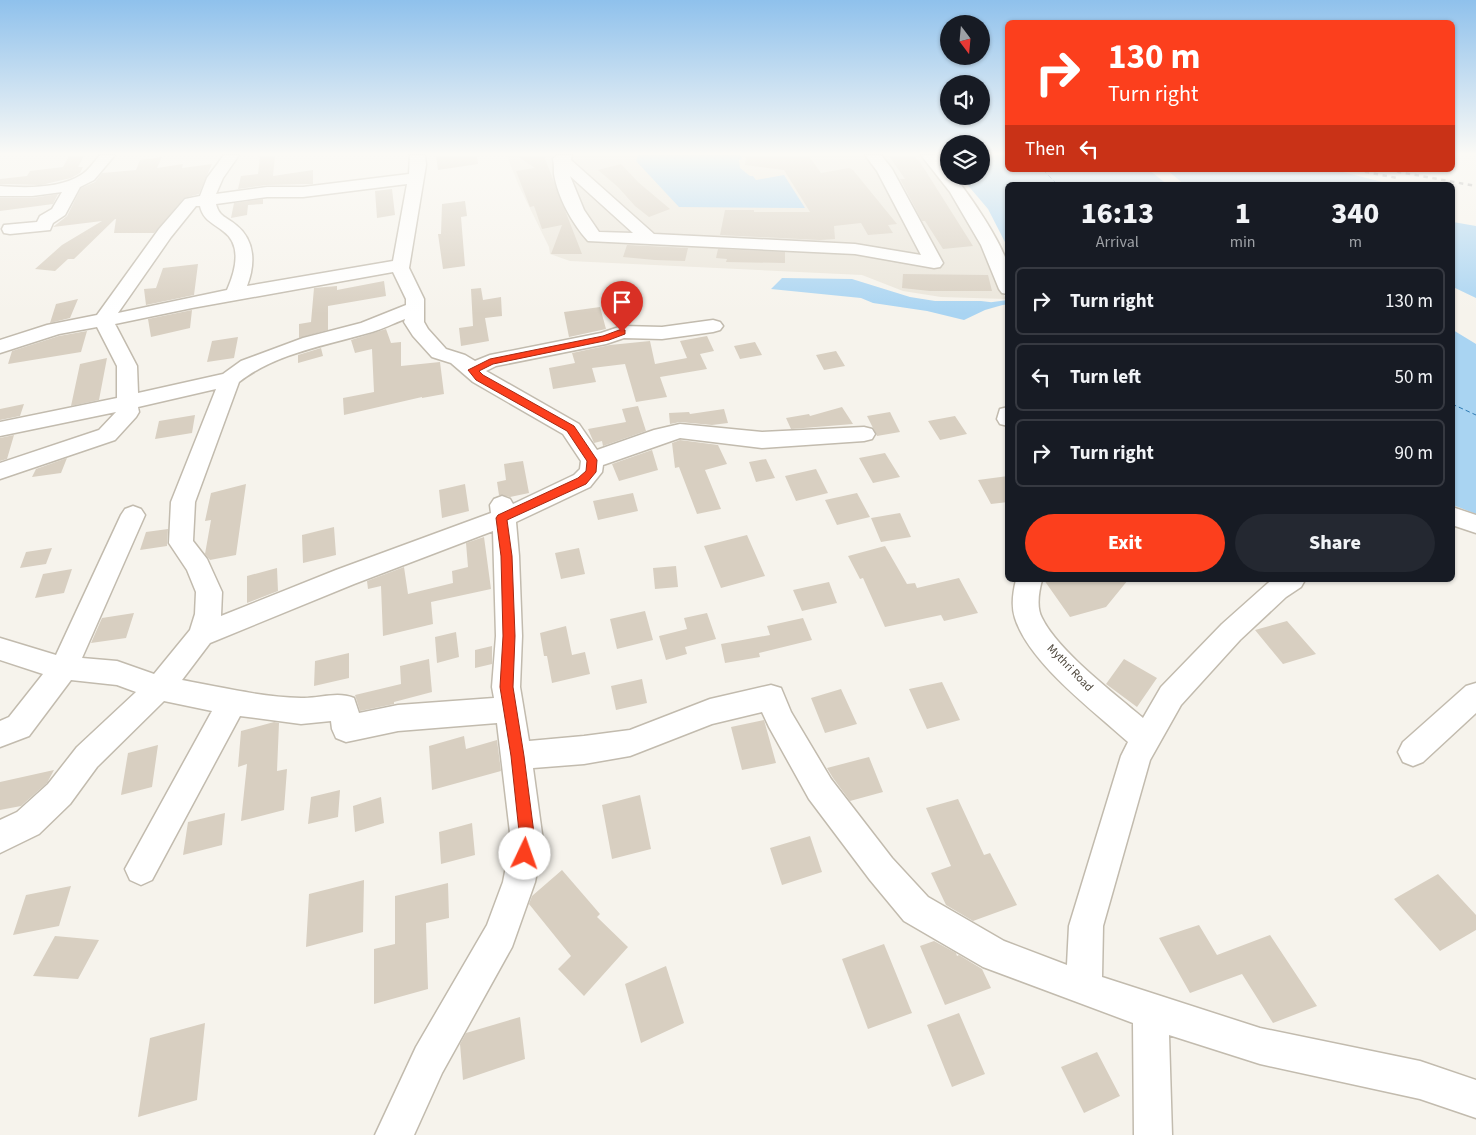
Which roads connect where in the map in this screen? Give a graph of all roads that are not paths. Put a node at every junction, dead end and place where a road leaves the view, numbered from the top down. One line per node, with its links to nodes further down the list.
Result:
1 (61, 208): 9 (street)
2 (185, 208): 15 (street)
3 (209, 208): 13 (street)
4 (410, 208): 11 (street)
5 (575, 208): 10 (street)
6 (616, 208): 10 (street)
7 (905, 208): 10 (street)
8 (968, 208): 12 (street)
9 (10, 229)
10 (648, 238)
11 (400, 265): 13 (street); 14 (street)
12 (1005, 282)
13 (235, 294): 15 (street)
14 (416, 308): 18 (street); 19 (street)
15 (103, 320): 17 (street); 20 (street)
16 (713, 326): 18 (street)
17 (0, 347)
18 (473, 370): 23 (street)
19 (230, 379): 20 (street); 31 (street)
20 (128, 402): 21 (street); 24 (street)
21 (0, 429)
22 (864, 434): 23 (street)
23 (592, 460): 25 (street)
24 (0, 471)
25 (502, 512): 31 (street); 37 (street)
26 (132, 515): 33 (street)
27 (1455, 517): 28 (street)
28 (1476, 524)
29 (1029, 582): 39 (street, Mythri Road)
30 (1289, 582): 39 (street)
31 (201, 635): 34 (street)
32 (0, 649): 33 (street)
33 (64, 668): 34 (street); 38 (street)
34 (159, 688): 36 (street); 42 (street)
35 (1476, 695): 40 (street)
36 (232, 702): 37 (street); 43 (street)
37 (510, 709): 41 (street)
38 (0, 734)
39 (1146, 739): 44 (street)
40 (1413, 752)
41 (517, 756): 44 (street); 47 (street)
42 (0, 837)
43 (141, 869)
44 (1084, 988): 45 (street)
45 (1150, 1012): 46 (street); 48 (street)
46 (1476, 1099)
47 (394, 1135)
48 (1153, 1135)

